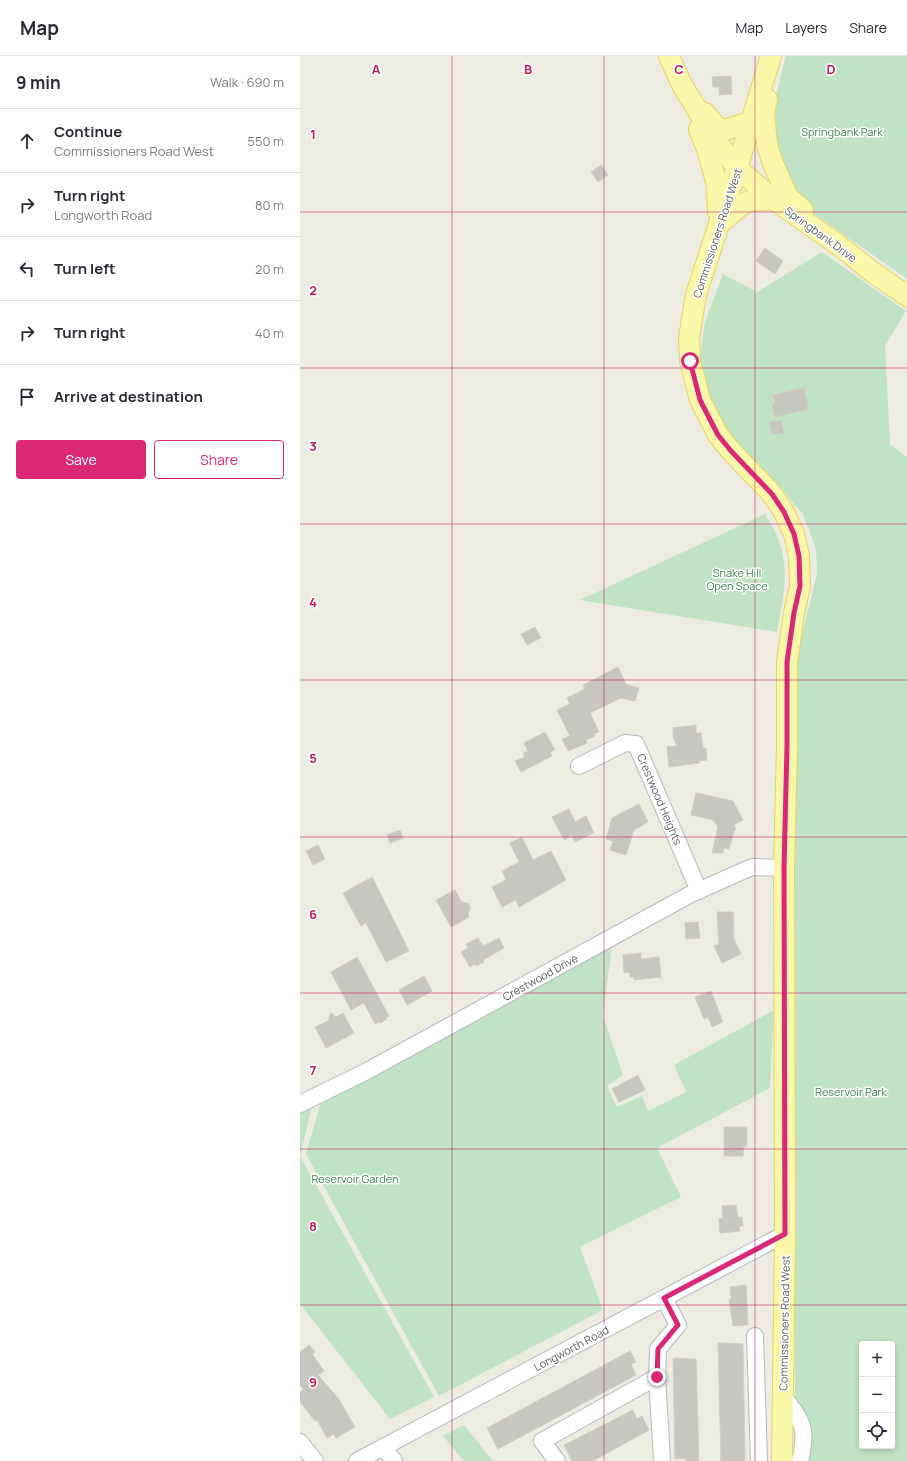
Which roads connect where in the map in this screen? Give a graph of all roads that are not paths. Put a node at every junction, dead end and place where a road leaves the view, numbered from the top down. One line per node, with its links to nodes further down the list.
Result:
1 (669, 56): 4 (main road)
2 (771, 56): 5 (main road, Commissioners Road West)
3 (774, 56): 9 (main road)
4 (682, 85): 5 (main road); 6 (main road, Springbank Drive); 8 (main road)
5 (752, 121): 6 (main road, Commissioners Road West)
6 (737, 168): 7 (main road, Springbank Drive); 8 (main road, Commissioners Road West)
7 (773, 199): 8 (main road); 9 (main road, Springbank Drive)
8 (719, 224): 12 (main road, Commissioners Road West)
9 (837, 244): 10 (main road, Springbank Drive)
10 (907, 296)
11 (579, 766): 13 (street, Crestwood Heights)
12 (784, 868): 13 (street, Crestwood Drive); 15 (main road, Commissioners Road West)
13 (699, 890): 14 (street, Crestwood Drive)
14 (300, 1104)
15 (785, 1234): 16 (street, Longworth Road); 19 (main road, Commissioners Road West)
16 (664, 1298): 18 (street); 21 (street, Longworth Road)
17 (755, 1336): 27 (street)
18 (657, 1377): 22 (street); 26 (street)
19 (783, 1396): 28 (main road, Commissioners Road West); 29 (street)
20 (300, 1442): 23 (street)
21 (384, 1447): 24 (street, Longworth Road); 25 (street)
22 (662, 1459)
23 (315, 1461)
24 (357, 1461)
25 (394, 1461)
26 (557, 1461)
27 (759, 1461)
28 (782, 1461)
29 (800, 1461)

